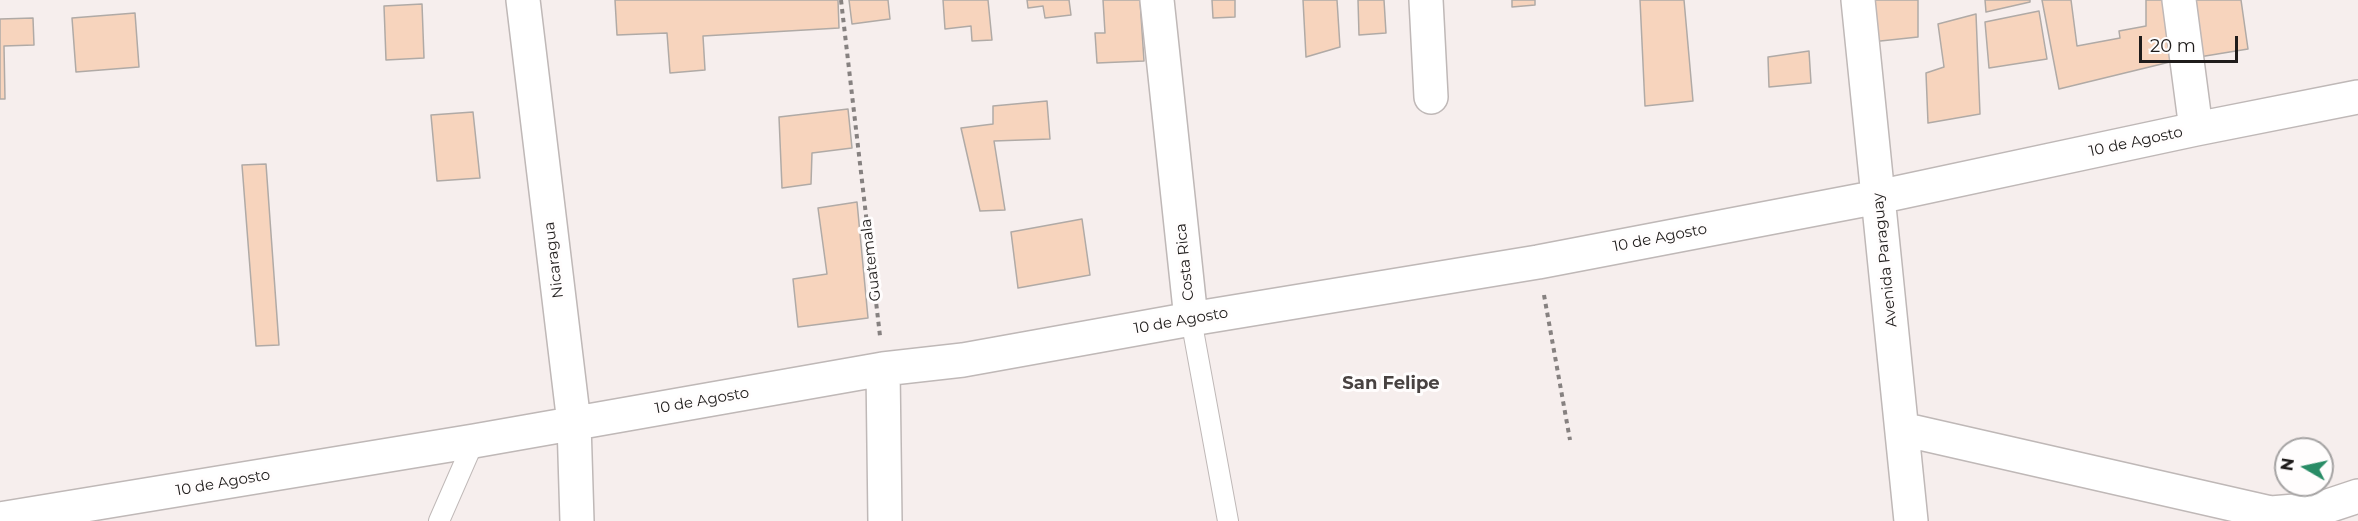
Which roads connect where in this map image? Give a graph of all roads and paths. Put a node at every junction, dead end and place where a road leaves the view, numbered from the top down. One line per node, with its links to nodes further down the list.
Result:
1 (523, 0): 14 (street, Nicaragua)
2 (841, 0): 13 (path, Guatemala)
3 (1157, 0): 12 (street, Costa Rica)
4 (1426, 0): 7 (street)
5 (1858, 0): 10 (street, Avenida Paraguay)
6 (2179, 0): 9 (street)
7 (1431, 96)
8 (2358, 97): 9 (street, 10 de Agosto)
9 (2196, 129): 10 (street, 10 de Agosto)
10 (1878, 197): 11 (street, 10 de Agosto); 15 (street, Avenida Paraguay)
11 (1538, 262): 12 (street, 10 de Agosto); 16 (path)
12 (1191, 319): 13 (street, 10 de Agosto); 24 (lane, Costa Rica)
13 (883, 369): 14 (street, 10 de Agosto); 23 (street)
14 (574, 423): 17 (street, 10 de Agosto); 22 (street, Nicaragua)
15 (1902, 429): 18 (street); 25 (street, Avenida Paraguay)
16 (1570, 440)
17 (474, 441): 19 (street, 10 de Agosto); 21 (lane)
18 (2358, 496)
19 (59, 516): 20 (street, 10 de Agosto)
20 (0, 519)
21 (440, 521)
22 (577, 521)
23 (885, 521)
24 (1228, 521)
25 (1911, 521)

